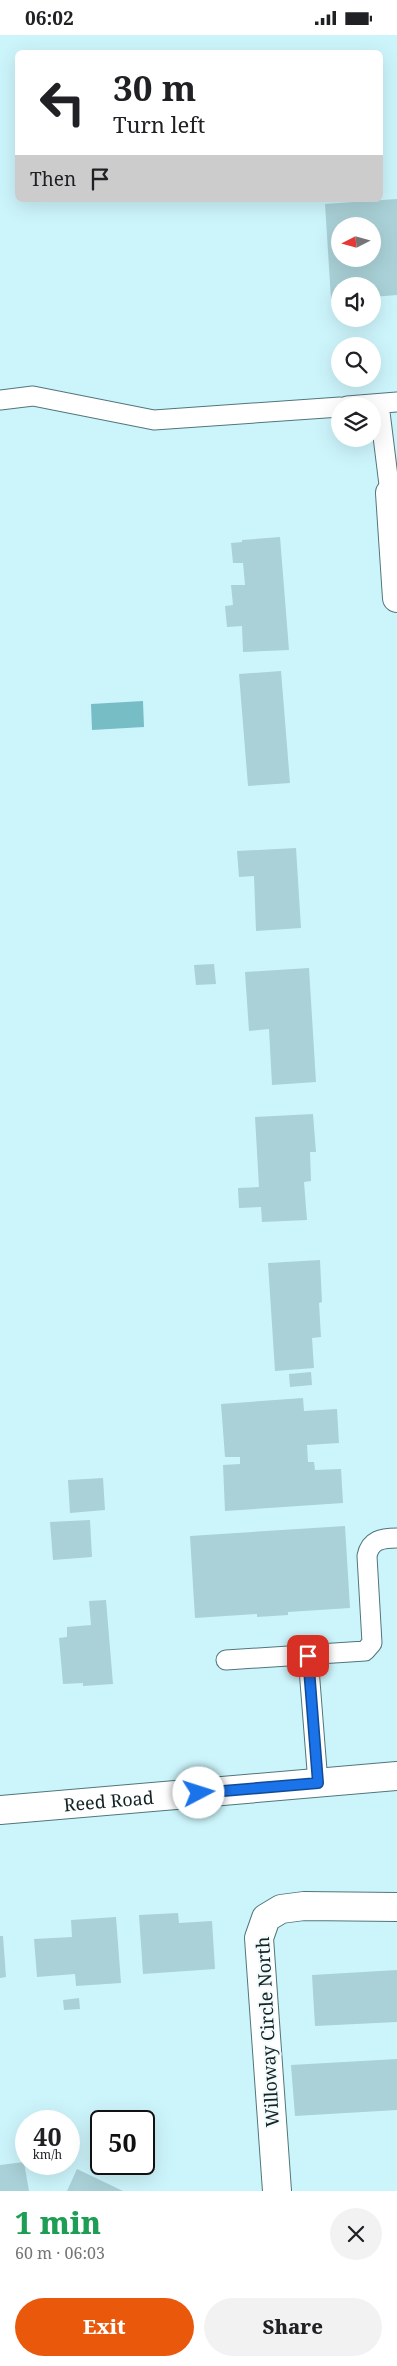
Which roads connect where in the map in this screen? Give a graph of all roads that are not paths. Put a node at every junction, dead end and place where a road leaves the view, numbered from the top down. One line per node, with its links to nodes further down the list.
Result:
1 (0, 400): 3 (lane)
2 (388, 403): 4 (lane)
3 (331, 408)
4 (390, 493): 5 (street)
5 (397, 598)
6 (397, 1538): 7 (lane)
7 (308, 1656): 8 (lane); 10 (lane)
8 (226, 1660)
9 (397, 1776): 10 (street, Reed Road)
10 (318, 1783): 11 (street, Reed Road)
11 (0, 1809)
12 (397, 1907): 13 (street, Willoway Circle North)
13 (277, 2191)

